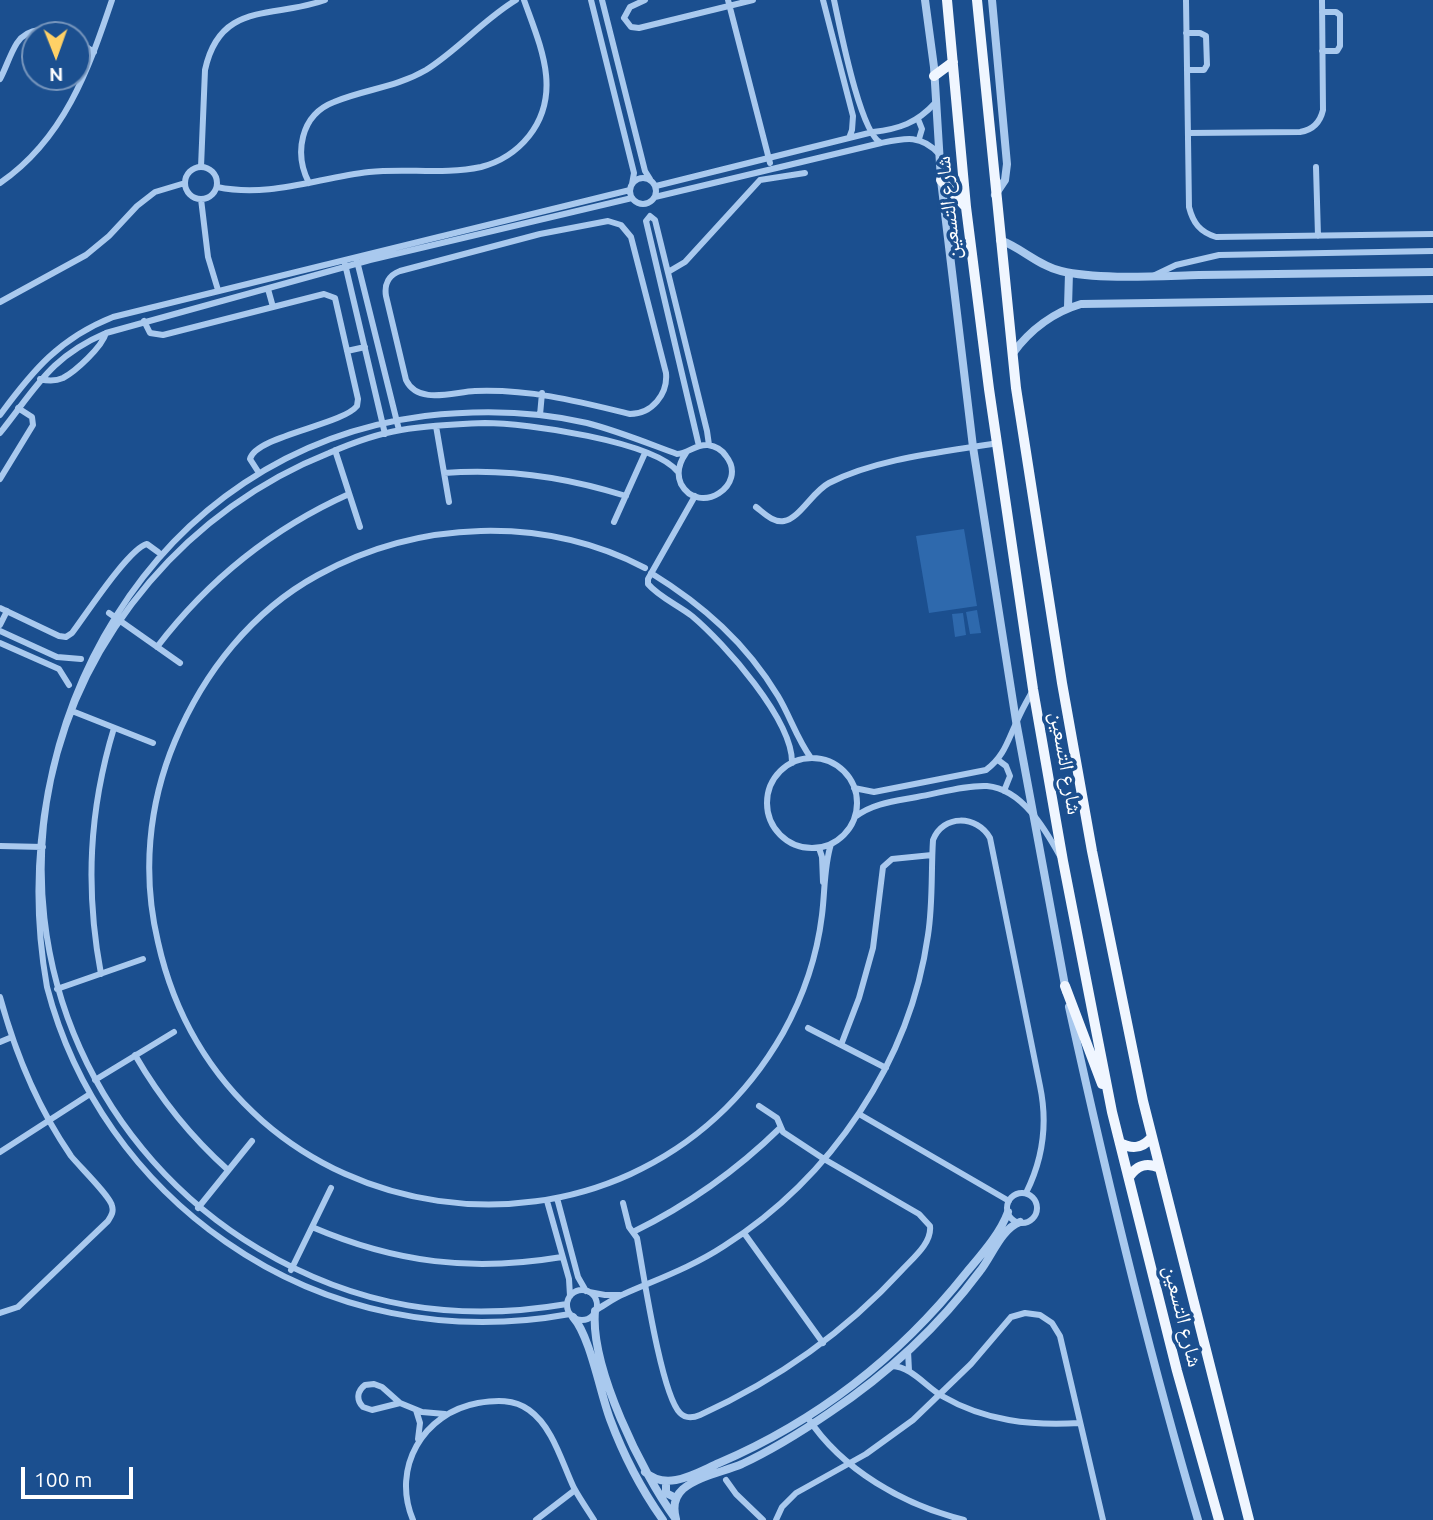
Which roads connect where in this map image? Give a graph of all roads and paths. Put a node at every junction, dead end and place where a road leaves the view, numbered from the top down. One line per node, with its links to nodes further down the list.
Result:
1 (112, 0): 28 (street)
2 (326, 0): 42 (street)
3 (516, 0): 50 (street)
4 (524, 0): 50 (street)
5 (592, 0): 21 (street)
6 (602, 0): 20 (street)
7 (645, 0): 19 (street)
8 (753, 0): 17 (street)
9 (823, 0): 37 (street)
10 (834, 0): 35 (street)
11 (925, 0): 31 (street)
12 (947, 0): 29 (main road, شارع التسعين)
13 (977, 0): 54 (main road, شارع التسعين)
14 (992, 0): 54 (street)
15 (1186, 0): 22 (street)
16 (1322, 0): 18 (street)
17 (729, 3): 19 (street); 41 (street)
18 (1322, 12): 27 (street); 27 (street)
19 (624, 18): 20 (street)
20 (607, 22): 21 (street); 24 (street)
21 (597, 25): 25 (street)
22 (1186, 33): 30 (street); 30 (street)
23 (21, 40): 32 (street)
24 (612, 43): 25 (street); 46 (street)
25 (602, 45): 53 (street)
26 (91, 50): 28 (street)
27 (1322, 51): 36 (street)
28 (94, 52): 48 (street)
29 (953, 62): 31 (main road); 57 (main road, شارع التسعين)
30 (1187, 70): 36 (street)
31 (934, 76): 33 (street)
32 (0, 79)
33 (935, 103): 34 (street); 40 (street)
34 (918, 119): 35 (street); 38 (street)
35 (873, 132): 37 (street); 39 (street)
36 (1188, 133): 60 (street)
37 (849, 138): 41 (street)
38 (919, 139): 39 (street); 40 (street)
39 (881, 143): 44 (street)
40 (939, 154): 47 (street)
41 (769, 159): 44 (street); 51 (street)
42 (201, 167): 49 (street); 52 (street)
43 (1316, 167): 60 (street)
44 (772, 168): 55 (street)
45 (805, 173): 68 (street)
46 (650, 180): 51 (street); 53 (street)
47 (942, 180): 57 (main road); 98 (street)
48 (0, 183)
49 (185, 183): 56 (street); 76 (street)
50 (309, 183): 52 (street)
51 (656, 186): 55 (street)
52 (217, 187): 56 (street)
53 (631, 190): 55 (street); 58 (street); 65 (street)
54 (995, 195): 61 (main road, شارع التسعين)
55 (655, 197)
56 (201, 199): 74 (street)
57 (966, 207): 95 (main road, شارع التسعين)
58 (496, 229): 62 (street); 65 (street)
59 (1433, 234): 60 (street)
60 (1318, 236)
61 (1000, 240): 70 (street); 83 (main road, شارع التسعين)
62 (500, 244): 85 (street); 85 (street)
63 (1433, 251): 71 (street)
64 (344, 259): 65 (street); 66 (street); 67 (street)
65 (357, 260): 66 (street); 89 (street)
66 (346, 267): 72 (street); 81 (street)
67 (299, 270): 72 (street); 74 (street)
68 (668, 272): 96 (street); 97 (street)
69 (1433, 272): 71 (street)
70 (1069, 273): 71 (street); 78 (street)
71 (1153, 276)
72 (301, 280): 73 (street)
73 (268, 289): 77 (street); 79 (street)
74 (218, 290): 87 (street)
75 (1433, 299): 78 (street)
76 (0, 302)
77 (273, 307): 79 (street); 82 (street)
78 (1069, 307): 83 (street)
79 (144, 321): 80 (street)
80 (106, 333): 84 (street); 84 (street)
81 (365, 347): 82 (street); 90 (street)
82 (347, 351): 103 (street)
83 (1013, 353): 179 (main road, شارع التسعين)
84 (40, 379): 86 (street)
85 (542, 393): 88 (street)
86 (18, 408): 93 (street); 105 (street)
87 (0, 415)
88 (540, 415): 89 (street); 101 (street)
89 (397, 421): 90 (street); 92 (street)
90 (383, 424): 94 (street); 103 (street)
91 (436, 426): 92 (street); 100 (street); 102 (street)
92 (399, 430): 94 (street)
93 (0, 433)
94 (385, 434): 99 (street)
95 (998, 443): 98 (street); 131 (main road, شارع التسعين)
96 (709, 445): 97 (street); 108 (street)
97 (699, 446): 101 (street)
98 (973, 447): 110 (street); 134 (street)
99 (335, 450): 106 (street); 119 (street)
100 (645, 453): 104 (street); 107 (street)
101 (686, 453): 104 (street)
102 (444, 472): 107 (street); 109 (street)
103 (258, 473): 113 (street)
104 (678, 474): 108 (street)
105 (0, 479)
106 (349, 494): 112 (street); 125 (street)
107 (626, 496): 111 (street)
108 (695, 496): 114 (street)
109 (449, 502)
110 (756, 507)
111 (614, 522)
112 (360, 527)
113 (158, 552): 115 (street); 117 (street)
114 (648, 570): 137 (street); 139 (street); 190 (street)
115 (132, 582)
116 (120, 597): 118 (street)
117 (3, 609): 121 (street)
118 (109, 613): 119 (street); 120 (street)
119 (120, 621): 125 (street); 133 (street)
120 (102, 624)
121 (0, 625)
122 (0, 631): 126 (street)
123 (0, 643): 130 (street)
124 (88, 647): 126 (street)
125 (157, 647): 127 (street)
126 (82, 659): 128 (street)
127 (180, 663)
128 (77, 668)
129 (73, 676): 130 (street)
130 (69, 685): 132 (street)
131 (1033, 689): 134 (street); 156 (main road, شارع التسعين)
132 (65, 696)
133 (72, 711): 135 (street); 152 (street)
134 (1016, 721): 138 (street); 146 (street)
135 (114, 727): 136 (street); 160 (street)
136 (153, 743)
137 (811, 758): 139 (street); 143 (street)
138 (998, 760): 140 (street); 145 (street)
139 (792, 762): 153 (street)
140 (986, 769): 141 (street); 142 (street)
141 (955, 777): 143 (street); 144 (street)
142 (988, 786): 144 (street); 145 (street)
143 (854, 788): 147 (street)
144 (957, 789): 147 (street)
145 (1004, 791): 146 (street)
146 (1034, 816): 156 (street); 161 (street)
147 (855, 817): 149 (street)
148 (32, 836): 151 (street)
149 (831, 844): 153 (street); 158 (street)
150 (0, 846): 151 (street)
151 (31, 847): 152 (street); 155 (street)
152 (43, 847): 162 (street)
153 (819, 848): 158 (street)
154 (932, 855): 169 (street); 171 (street); 188 (street)
155 (31, 859)
156 (1063, 861): 175 (main road, شارع التسعين)
157 (31, 871): 163 (street)
158 (824, 884): 189 (street)
159 (143, 959): 160 (street)
160 (101, 974): 162 (street)
161 (1065, 986): 175 (main road); 237 (street)
162 (59, 988): 163 (street); 172 (street)
163 (48, 992): 173 (street)
164 (0, 997): 167 (street)
165 (808, 1028): 169 (street)
166 (174, 1032): 170 (street)
167 (12, 1037): 168 (street); 177 (street)
168 (0, 1042)
169 (841, 1045): 171 (street)
170 (135, 1055): 172 (street); 185 (street)
171 (886, 1068): 176 (street)
172 (95, 1080): 193 (street)
173 (90, 1094): 177 (street); 195 (street)
174 (759, 1106): 178 (street)
175 (1112, 1112): 181 (main road, شارع التسعين)
176 (859, 1114): 183 (street); 191 (street)
177 (49, 1119): 182 (street); 209 (street)
178 (780, 1128): 183 (street); 198 (street)
179 (1152, 1137): 181 (main road); 184 (main road, شارع التسعين)
180 (252, 1141): 185 (street)
181 (1120, 1143): 186 (main road, شارع التسعين)
182 (0, 1152)
183 (824, 1159): 199 (street); 211 (street)
184 (1160, 1168): 186 (main road); 239 (main road, شارع التسعين)
185 (228, 1170): 193 (street)
186 (1129, 1177): 238 (main road, شارع التسعين)
187 (331, 1188): 197 (street)
188 (1026, 1193): 191 (street); 196 (street)
189 (557, 1198): 190 (street); 204 (street)
190 (547, 1200): 200 (street)
191 (1009, 1201): 194 (street)
192 (623, 1203): 198 (street)
193 (199, 1207): 195 (street); 201 (street)
194 (1008, 1212): 196 (street); 219 (street)
195 (192, 1215): 202 (street)
196 (1020, 1222): 212 (street)
197 (312, 1227): 200 (street); 201 (street)
198 (633, 1232): 203 (street)
199 (744, 1233): 203 (street); 211 (street)
200 (562, 1257): 206 (street)
201 (292, 1269): 202 (street); 207 (street)
202 (287, 1278): 210 (street)
203 (646, 1286): 205 (street); 211 (street)
204 (587, 1291): 205 (street); 206 (street); 208 (street)
205 (622, 1294): 208 (street)
206 (570, 1296): 207 (street)
207 (567, 1304): 210 (street)
208 (596, 1310): 210 (street); 223 (street)
209 (0, 1313)
210 (572, 1315): 232 (street)
211 (823, 1343)
212 (908, 1351): 213 (street); 214 (street)
213 (891, 1366): 214 (street); 219 (street)
214 (909, 1371): 215 (street)
215 (939, 1394): 220 (street); 220 (street); 222 (street)
216 (400, 1403): 216 (street); 217 (street)
217 (416, 1410): 218 (street); 221 (street)
218 (445, 1414): 221 (street); 226 (street)
219 (810, 1421): 222 (street); 225 (street); 227 (street)
220 (1080, 1423): 236 (street)
221 (418, 1442): 229 (street)
222 (849, 1464): 234 (street); 235 (street)
223 (645, 1472): 225 (street); 228 (street)
224 (726, 1480): 233 (street)
225 (666, 1482): 227 (street)
226 (575, 1490): 230 (street); 231 (street)
227 (676, 1498): 228 (street)
228 (677, 1519)
229 (413, 1520)
230 (536, 1520)
231 (594, 1520)
232 (663, 1520)
233 (764, 1520)
234 (776, 1520)
235 (964, 1520)
236 (1103, 1520)
237 (1198, 1520)
238 (1220, 1520)
239 (1249, 1520)

